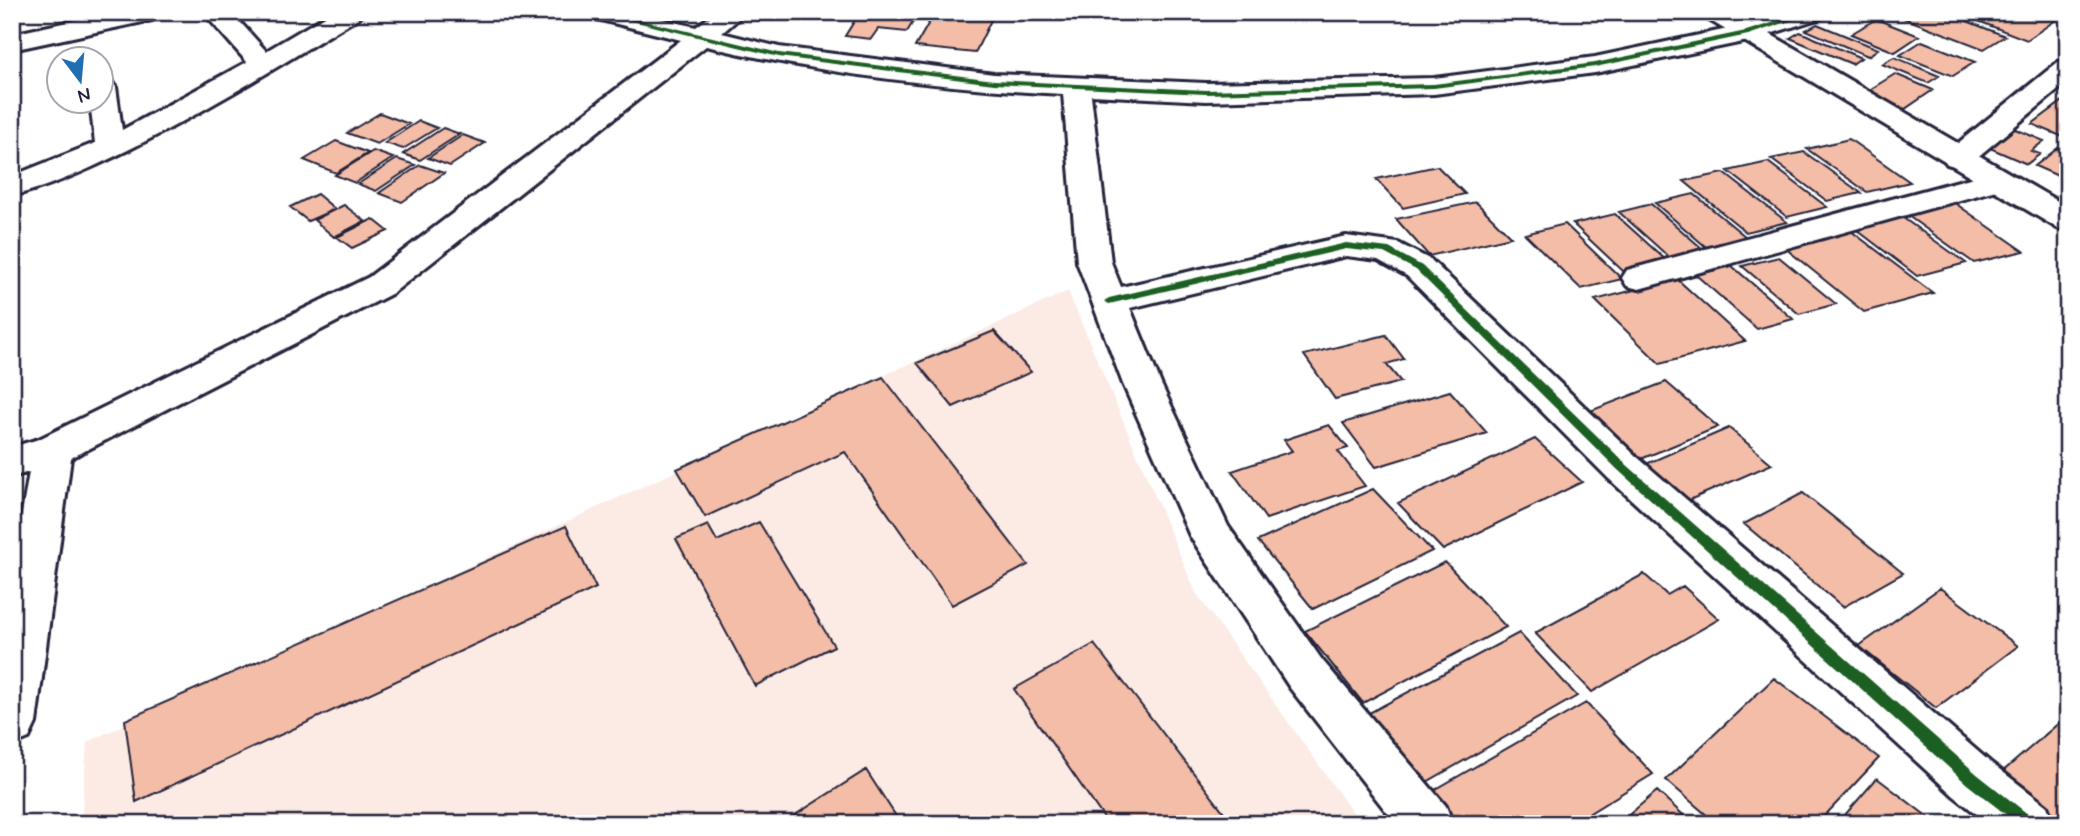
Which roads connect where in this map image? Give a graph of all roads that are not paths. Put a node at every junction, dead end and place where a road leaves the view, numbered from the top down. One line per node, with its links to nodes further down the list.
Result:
1 (152, 12): 10 (street)
2 (216, 12): 11 (street)
3 (351, 12): 11 (street)
4 (598, 12): 9 (street)
5 (733, 12): 9 (street)
6 (1713, 12): 8 (street)
7 (1815, 12): 8 (street)
8 (1748, 33): 13 (street); 16 (street)
9 (703, 37): 13 (street); 22 (street)
10 (12, 41)
11 (263, 64): 15 (street)
12 (2068, 68): 16 (street)
13 (1076, 86): 21 (street)
14 (106, 116): 15 (street)
15 (110, 147): 18 (street)
16 (1958, 158): 17 (street)
17 (1996, 180): 19 (street); 20 (street)
18 (12, 187)
19 (2068, 221)
20 (1639, 278)
21 (1109, 301): 24 (street); 25 (street)
22 (32, 456): 23 (street)
23 (12, 723)
24 (1428, 824)
25 (2029, 824)

